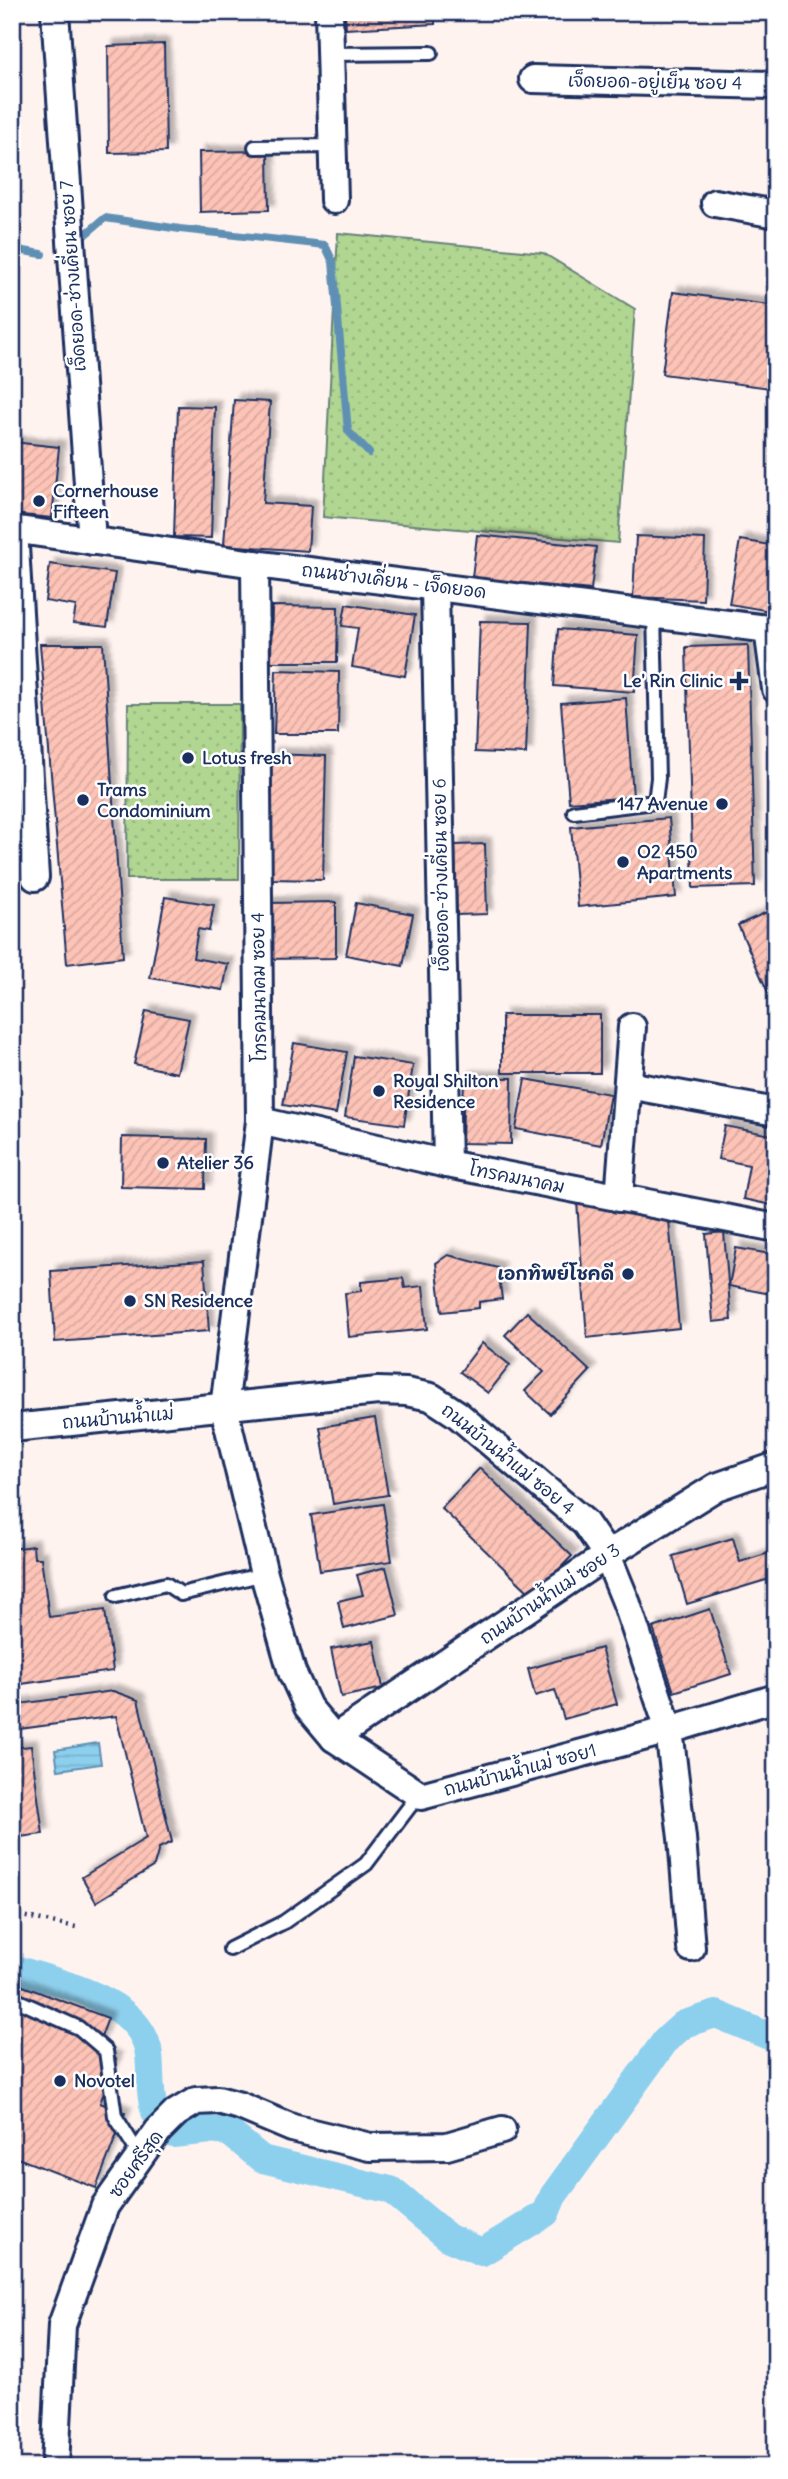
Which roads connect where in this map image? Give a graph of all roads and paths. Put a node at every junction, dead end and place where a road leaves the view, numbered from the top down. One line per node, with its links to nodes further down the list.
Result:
1 (55, 12): 13 (street, เจ็ดยอด-ช่างเคี่ยน ซอย 7)
2 (329, 12): 4 (street)
3 (431, 53): 4 (lane)
4 (330, 54): 7 (street)
5 (533, 79): 6 (street, เจ็ดยอด-อยู่เย็น ซอย 4)
6 (776, 85)
7 (333, 146): 8 (lane); 9 (street)
8 (255, 147)
9 (334, 200)
10 (715, 203): 11 (street)
11 (776, 214)
12 (13, 529): 13 (street, ถนนช่างเคี่ยน - เจ็ดยอด); 20 (street)
13 (92, 541): 14 (street, ถนนช่างเคี่ยน - เจ็ดยอด)
14 (255, 564): 15 (street, ถนนช่างเคี่ยน - เจ็ดยอด); 24 (street, โทรคมนาคม ซอย 4)
15 (435, 587): 16 (street, ถนนช่างเคี่ยน - เจ็ดยอด); 25 (street, เจ็ดยอด-ช่างเคี่ยน ซอย 6)
16 (654, 614): 17 (street, ถนนช่างเคี่ยน - เจ็ดยอด); 19 (lane)
17 (772, 629): 18 (street)
18 (776, 689)
19 (574, 812)
20 (35, 877)
21 (632, 1027): 22 (street)
22 (628, 1085): 23 (street); 26 (street)
23 (776, 1112)
24 (260, 1121): 25 (street, โทรคมนาคม); 28 (street, โทรคมนาคม ซอย 4)
25 (447, 1164): 26 (street, โทรคมนาคม)
26 (619, 1198): 27 (street, โทรคมนาคม)
27 (776, 1228)
28 (224, 1408): 29 (street, ถนนบ้านน้ำแม่); 31 (street, ถนนบ้านน้ำแม่ ซอย 4); 32 (street, ถนนบ้านน้ำแม่ ซอย1)
29 (12, 1428)
30 (776, 1466): 31 (street, ถนนบ้านน้ำแม่ ซอย 3)
31 (607, 1555): 35 (street, ถนนบ้านน้ำแม่ ซอย 4); 36 (street, ถนนบ้านน้ำแม่ ซอย 3)
32 (264, 1574): 33 (lane); 36 (street, ถนนบ้านน้ำแม่ ซอย1)
33 (116, 1596)
34 (776, 1698): 35 (street, ถนนบ้านน้ำแม่ ซอย1)
35 (669, 1730): 37 (street, ถนนบ้านน้ำแม่ ซอย1); 40 (street, ถนนบ้านน้ำแม่ ซอย 4)
36 (334, 1738): 37 (street, ถนนบ้านน้ำแม่ ซอย1)
37 (421, 1797): 41 (lane)
38 (12, 1914): 39 (path)
39 (76, 1927)
40 (691, 1948)
41 (230, 1949)
42 (12, 1998): 44 (lane)
43 (502, 2130): 44 (street, ซอยศรีสุด)
44 (141, 2156): 45 (street, ซอยศรีสุด)
45 (55, 2467)

